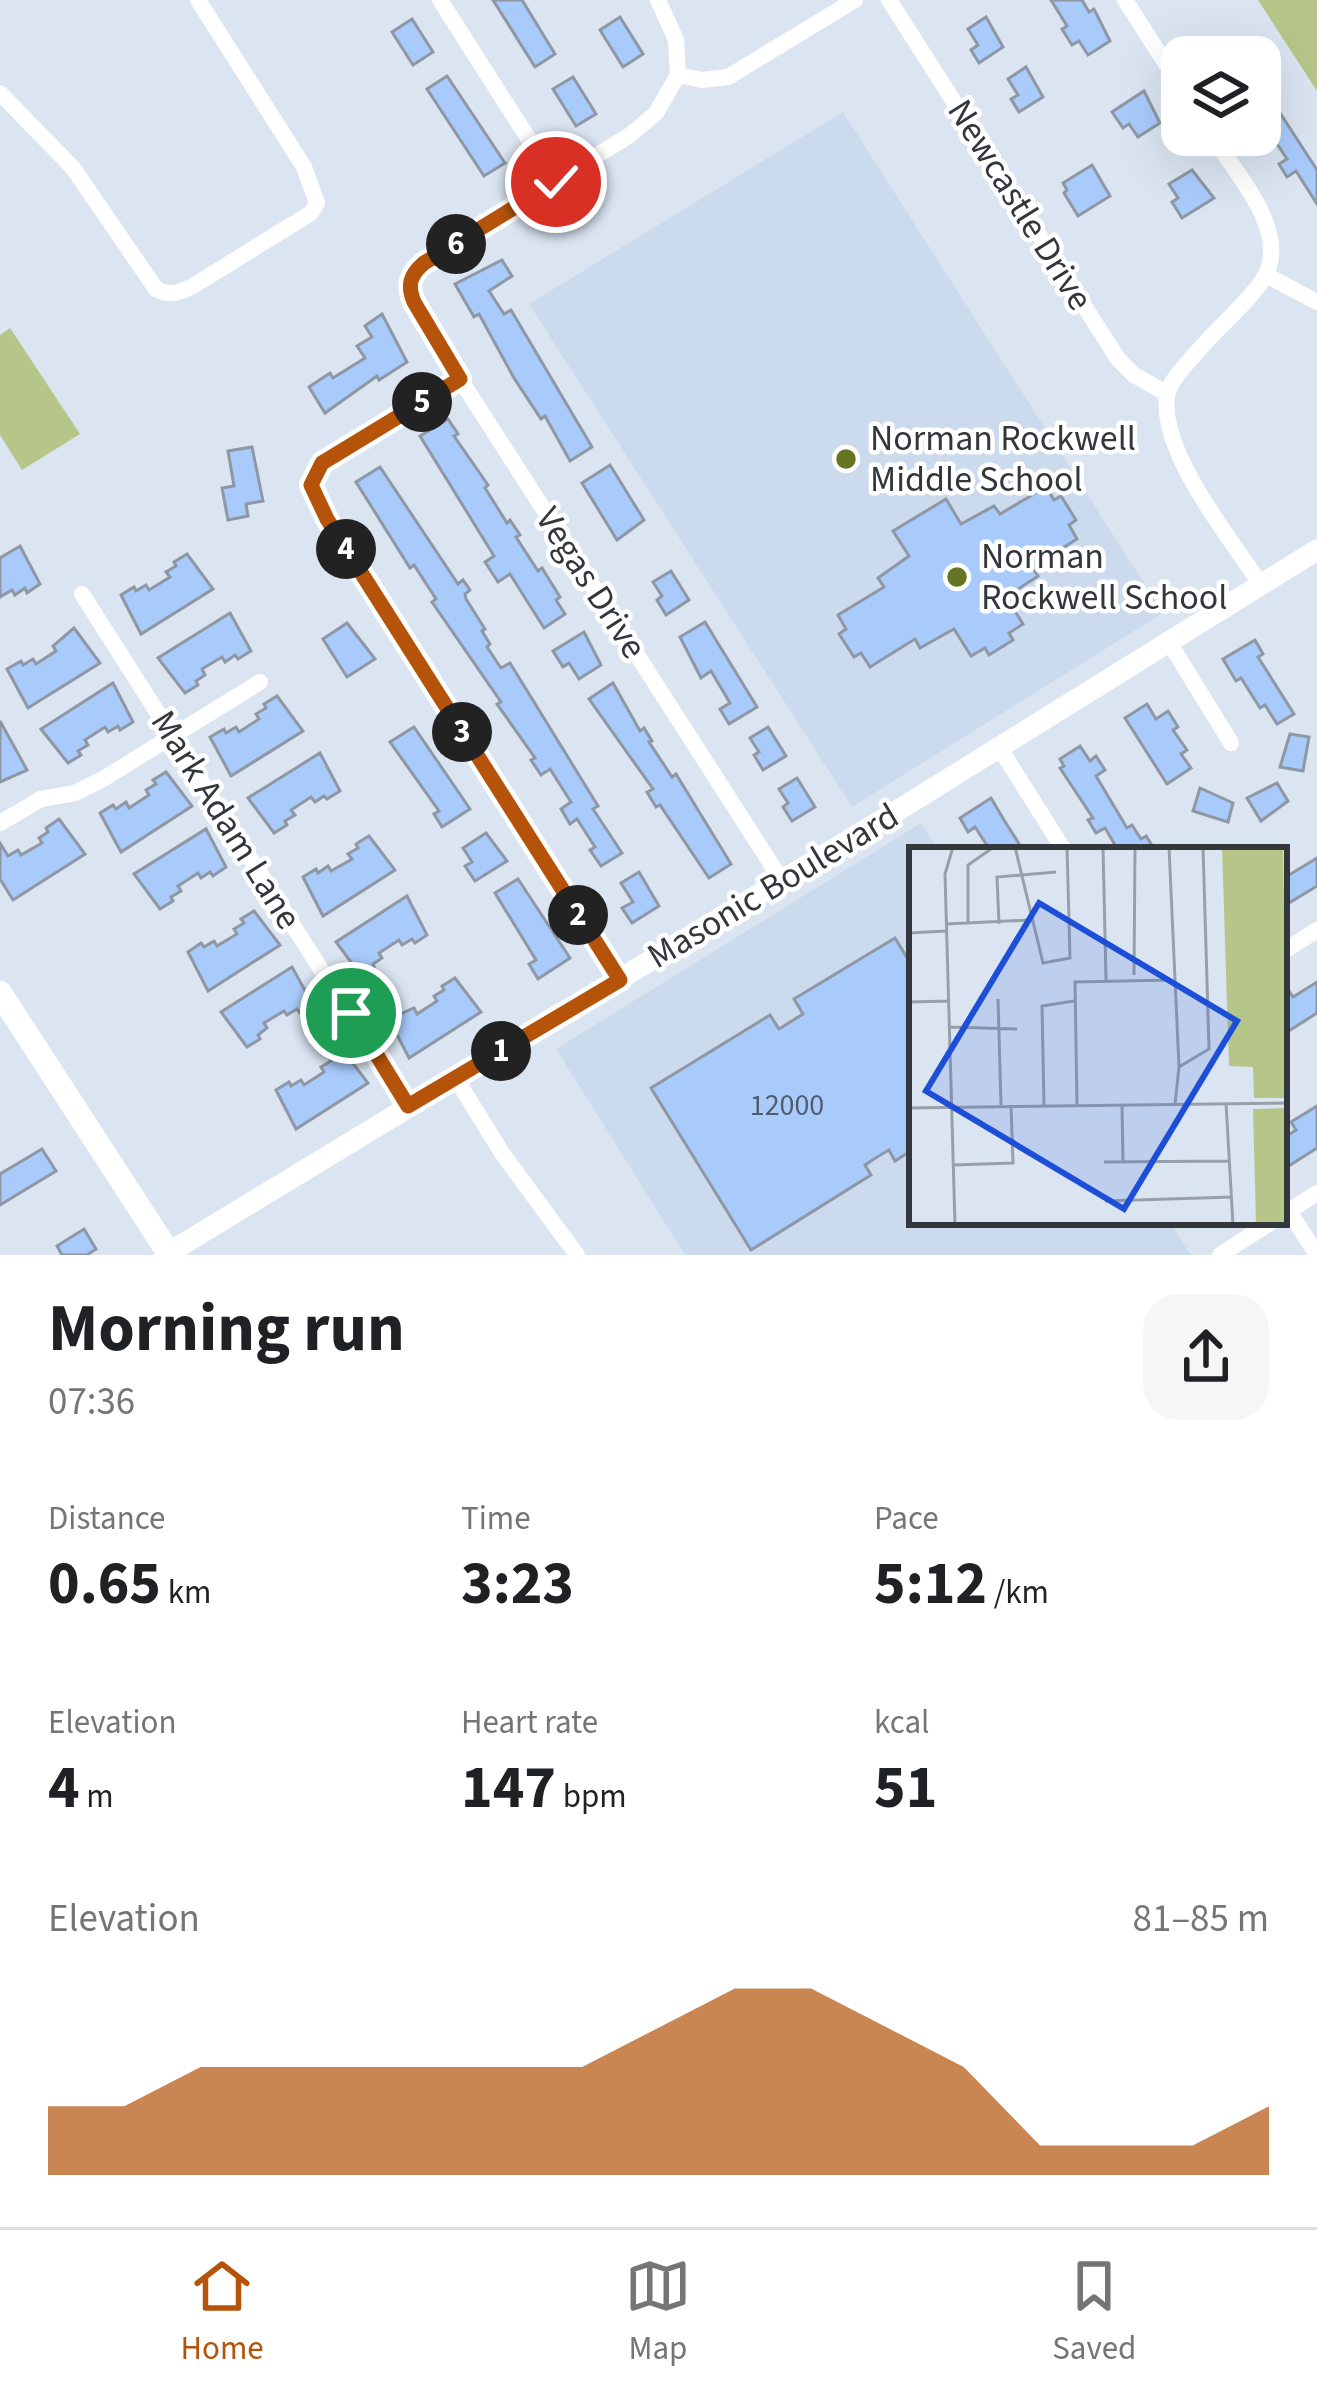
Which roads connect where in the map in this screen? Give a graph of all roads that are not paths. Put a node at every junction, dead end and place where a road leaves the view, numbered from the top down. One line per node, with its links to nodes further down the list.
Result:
1 (198, 0): 9 (street)
2 (440, 0): 11 (street)
3 (658, 0): 8 (street)
4 (855, 0): 8 (street)
5 (889, 0): 15 (street, Newcastle Drive)
6 (1125, 0): 7 (street)
7 (1161, 56)
8 (678, 75): 11 (street)
9 (4, 105)
10 (1224, 156): 12 (street)
11 (556, 182): 14 (street, Vegas Drive)
12 (1266, 274): 13 (street); 15 (street)
13 (1317, 302)
14 (460, 379): 26 (street, Vegas Drive); 29 (street)
15 (1166, 393): 17 (street)
16 (1317, 550): 17 (street, Masonic Boulevard)
17 (1261, 585): 19 (street, Masonic Boulevard)
18 (82, 594): 21 (street, Mark Adam Lane)
19 (1168, 642): 22 (street); 23 (street, Masonic Boulevard)
20 (260, 682): 21 (street)
21 (174, 736): 24 (street); 32 (street, Mark Adam Lane)
22 (1231, 743)
23 (999, 747): 25 (street); 26 (street, Masonic Boulevard)
24 (0, 823)
25 (1062, 847)
26 (782, 881): 29 (street, Masonic Boulevard)
27 (1317, 930): 28 (street)
28 (1287, 949)
29 (620, 980): 31 (street, Masonic Boulevard)
30 (0, 993): 37 (main road)
31 (455, 1077): 32 (street, Masonic Boulevard); 38 (street)
32 (408, 1106): 37 (street, Masonic Boulevard)
33 (1317, 1193): 34 (street)
34 (1287, 1212)
35 (1287, 1214): 40 (street)
36 (1266, 1225): 39 (street)
37 (168, 1254)
38 (577, 1255)
39 (1220, 1255)
40 (1317, 1255)

